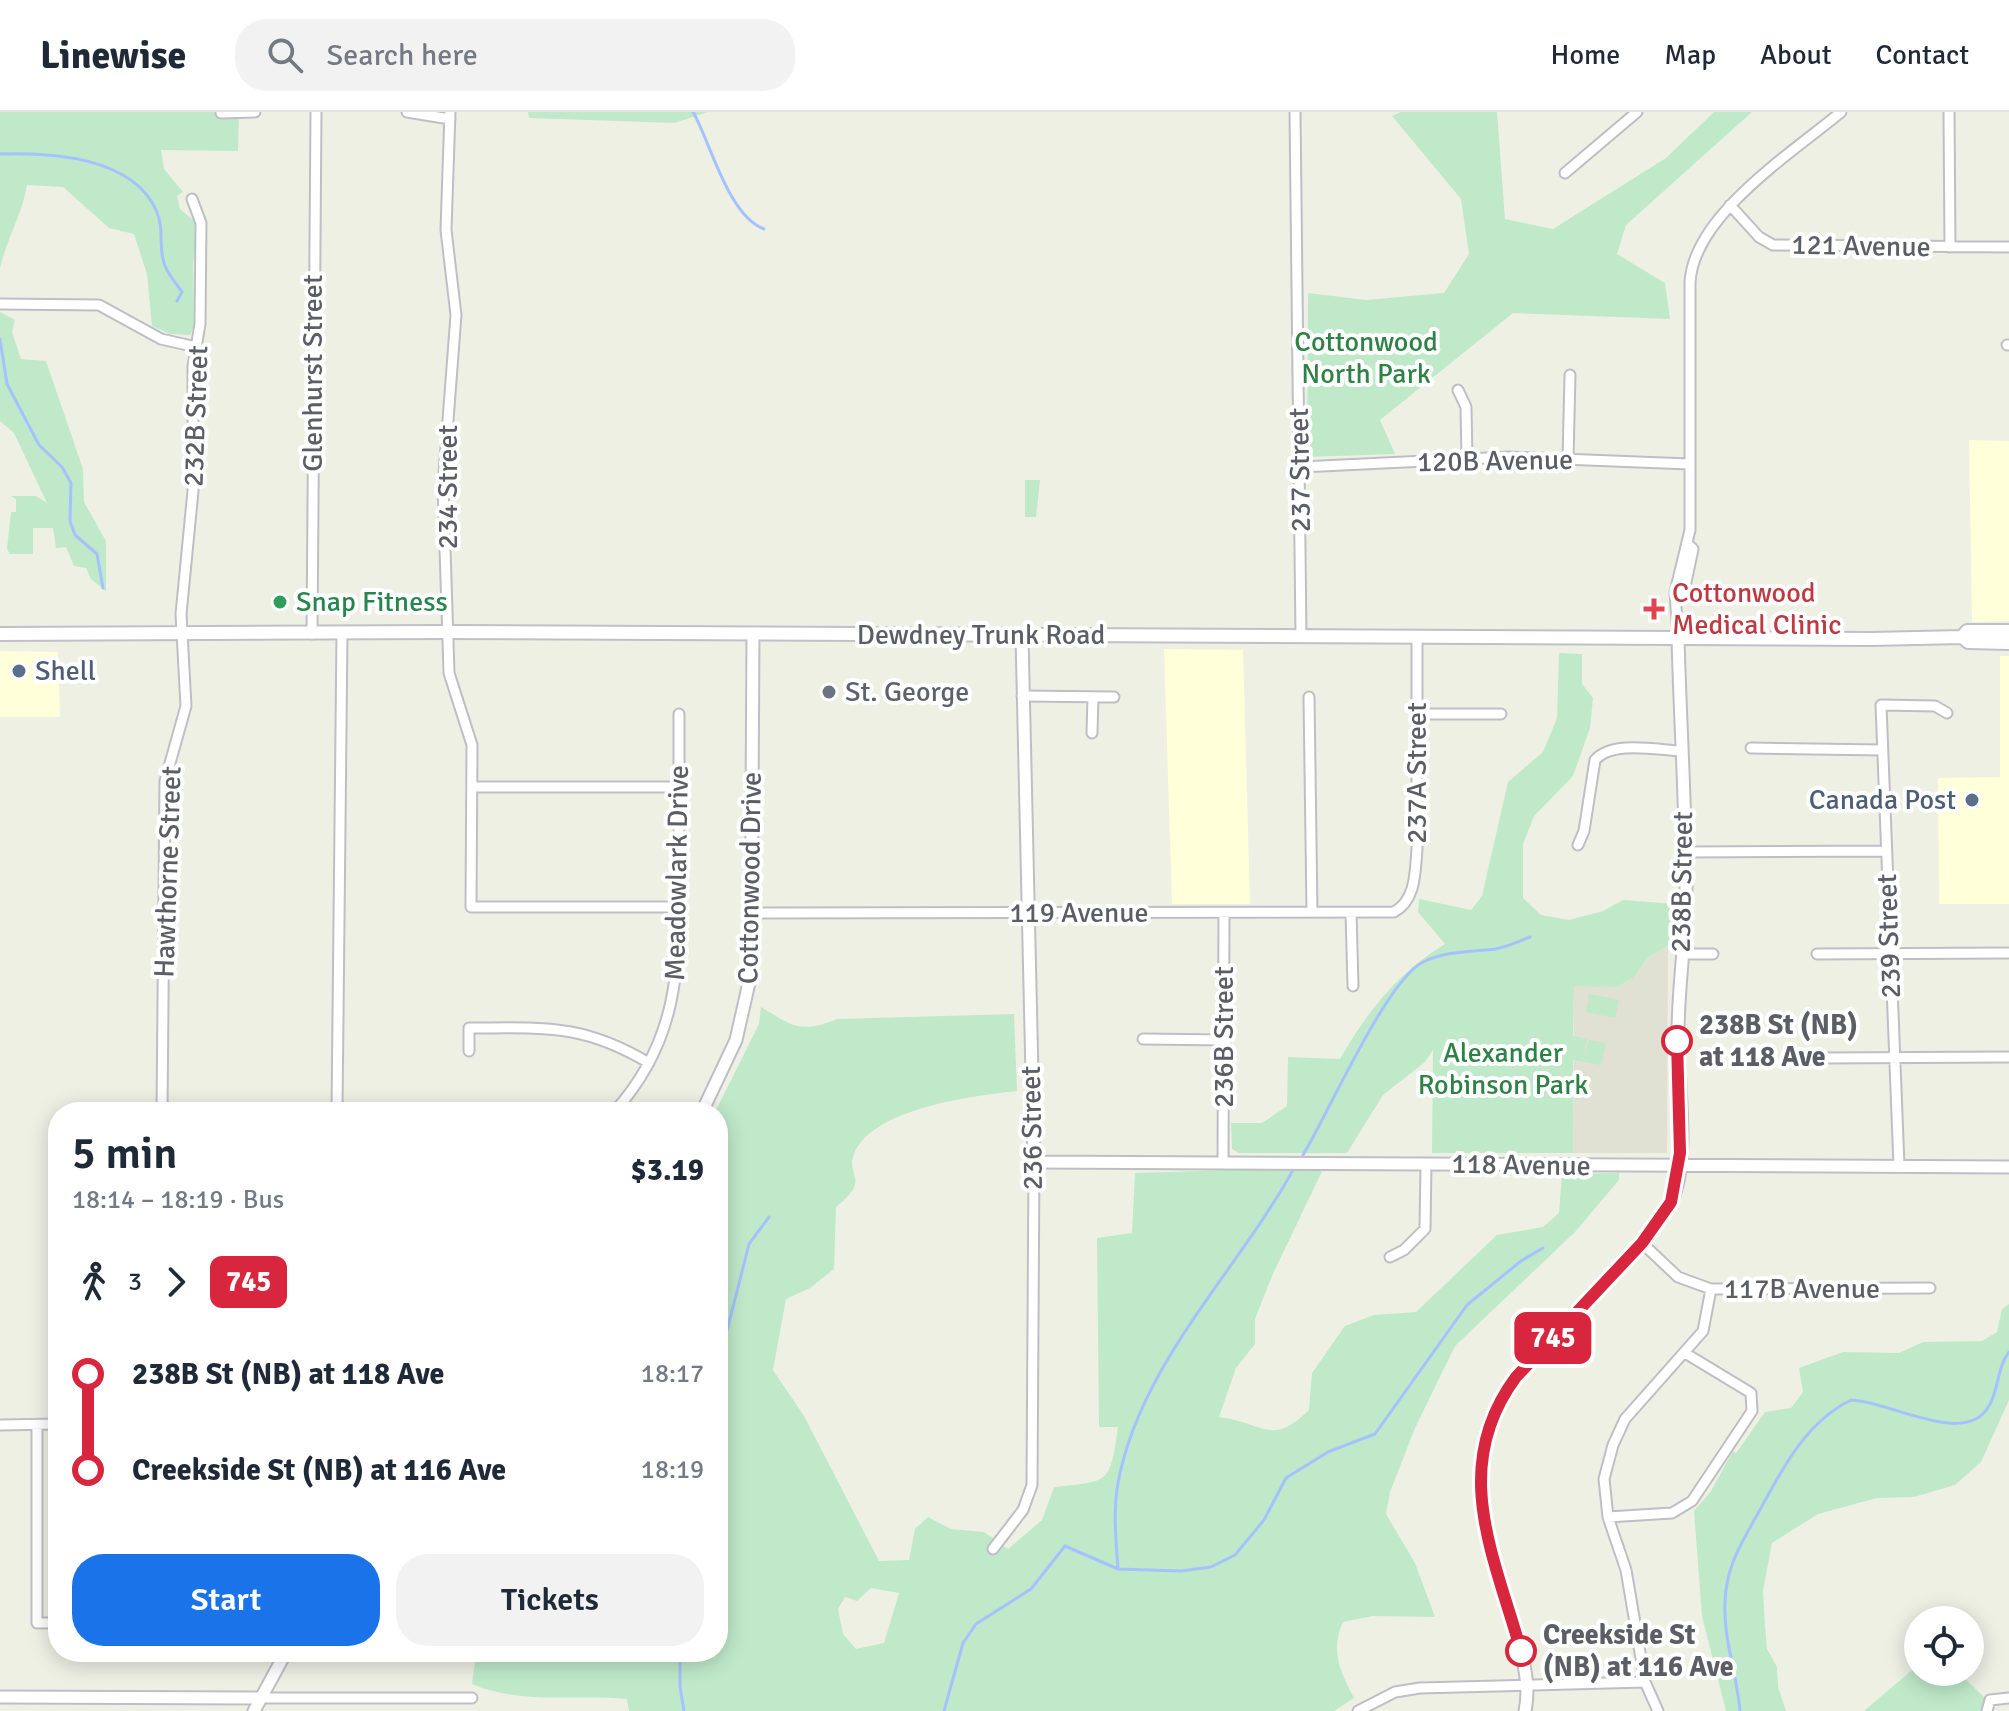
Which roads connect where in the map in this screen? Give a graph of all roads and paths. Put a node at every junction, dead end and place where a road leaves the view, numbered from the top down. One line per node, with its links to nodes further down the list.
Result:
1 (255, 112): 8 (street)
2 (316, 112): 28 (street, Glenhurst Street)
3 (407, 112): 9 (street)
4 (1295, 112): 22 (street, 237 Street)
5 (1637, 112): 10 (street)
6 (1841, 112): 12 (street, 238B Street)
7 (1949, 112): 13 (street)
8 (221, 113)
9 (450, 115): 24 (street, 234 Street)
10 (1565, 173)
11 (192, 199): 16 (street, 232B Street)
12 (1730, 205): 13 (street, 121 Avenue); 21 (street, 238B Street)
13 (1950, 247): 14 (street, 121 Avenue)
14 (2009, 247)
15 (0, 304): 16 (street)
16 (196, 347): 27 (street, 232B Street)
17 (1570, 375): 20 (street)
18 (1458, 390): 19 (street)
19 (1467, 459): 20 (street, 120B Avenue); 22 (street, 120B Avenue)
20 (1568, 459): 21 (street, 120B Avenue)
21 (1689, 464): 33 (street, 238B Street)
22 (1301, 467): 31 (street, 237 Street)
23 (2009, 631): 34 (main road, Dewdney Trunk Road)
24 (448, 632): 25 (main road, Dewdney Trunk Road); 29 (main road, Dewdney Trunk Road); 48 (street, 234 Street)
25 (342, 633): 28 (main road, Dewdney Trunk Road); 74 (street)
26 (0, 634): 27 (main road, Dewdney Trunk Road)
27 (182, 634): 28 (main road, Dewdney Trunk Road); 73 (street, Hawthorne Street)
28 (312, 634)
29 (753, 634): 30 (main road, Dewdney Trunk Road); 56 (street, Cottonwood Drive)
30 (1022, 636): 31 (main road, Dewdney Trunk Road); 36 (street, 236 Street)
31 (1301, 637): 32 (main road, Dewdney Trunk Road)
32 (1417, 637): 33 (main road, Dewdney Trunk Road); 42 (street, 237A Street)
33 (1678, 637): 34 (main road, Dewdney Trunk Road); 47 (street, 238B Street)
34 (1962, 637): 35 (main road, Dewdney Trunk Road)
35 (2009, 643)
36 (1022, 696): 37 (street); 57 (street, 236 Street)
37 (1093, 697): 38 (street); 44 (street)
38 (1114, 697)
39 (1309, 697): 55 (street)
40 (1947, 713): 46 (street, 239 Street)
41 (679, 714): 49 (street, Meadowlark Drive)
42 (1417, 714): 43 (street); 53 (street, 237A Street)
43 (1501, 714)
44 (1092, 733)
45 (1751, 748): 46 (street)
46 (1882, 750): 51 (street, 239 Street)
47 (1681, 751): 50 (street); 52 (street, 238B Street)
48 (473, 787): 49 (street); 54 (street, 234 Street)
49 (679, 787): 54 (street, Meadowlark Drive)
50 (1578, 845)
51 (1886, 851): 52 (street); 64 (street, 239 Street)
52 (1685, 852): 61 (street, 238B Street)
53 (1405, 906): 59 (street, 119 Avenue)
54 (679, 907): 72 (street, Meadowlark Drive)
55 (1312, 912): 58 (street, 119 Avenue); 59 (street, 119 Avenue)
56 (752, 913): 57 (street, 119 Avenue); 76 (street, Cottonwood Drive)
57 (1027, 913): 58 (street, 119 Avenue); 78 (street, 236 Street)
58 (1224, 913): 67 (street, 236B Street)
59 (1351, 913): 65 (street)
60 (2009, 953): 64 (street)
61 (1681, 954): 62 (street); 80 (street, 238B Street)
62 (1713, 954)
63 (1817, 954): 64 (street)
64 (1890, 954): 69 (street, 239 Street)
65 (1353, 986)
66 (1143, 1039): 67 (street)
67 (1226, 1040): 77 (street, 236B Street)
68 (469, 1051): 72 (street)
69 (1895, 1057): 70 (street); 71 (street); 81 (street, 239 Street)
70 (2009, 1057)
71 (1824, 1058)
72 (649, 1063): 75 (street, Meadowlark Drive)
73 (162, 1102)
74 (337, 1102)
75 (621, 1102)
76 (707, 1102)
77 (1223, 1161): 78 (street, 118 Avenue); 79 (street, 118 Avenue)
78 (1034, 1162): 92 (street, 236 Street)
79 (1426, 1164): 80 (street, 118 Avenue); 84 (street)
80 (1679, 1166): 81 (street, 118 Avenue); 83 (street, 238B Street)
81 (1899, 1166): 82 (street, 118 Avenue)
82 (2009, 1167)
83 (1642, 1243): 86 (street, 117B Avenue); 96 (street, 238B Street)
84 (1390, 1257)
85 (1930, 1288): 86 (street, 117B Avenue)
86 (1711, 1289): 87 (street)
87 (1685, 1353): 91 (street); 91 (street)
88 (48, 1424): 90 (street)
89 (0, 1425): 90 (street)
90 (37, 1425): 93 (street)
91 (1608, 1517): 95 (street)
92 (993, 1549)
93 (48, 1623)
94 (281, 1662): 98 (street)
95 (1645, 1682): 96 (street); 104 (street)
96 (1527, 1686): 102 (street); 103 (street, 238B Street)
97 (0, 1697): 98 (street)
98 (261, 1698): 99 (street); 101 (street)
99 (472, 1698)
100 (2009, 1698): 105 (street)
101 (254, 1711)
102 (1358, 1711)
103 (1525, 1711)
104 (1658, 1711)
105 (1987, 1711)

